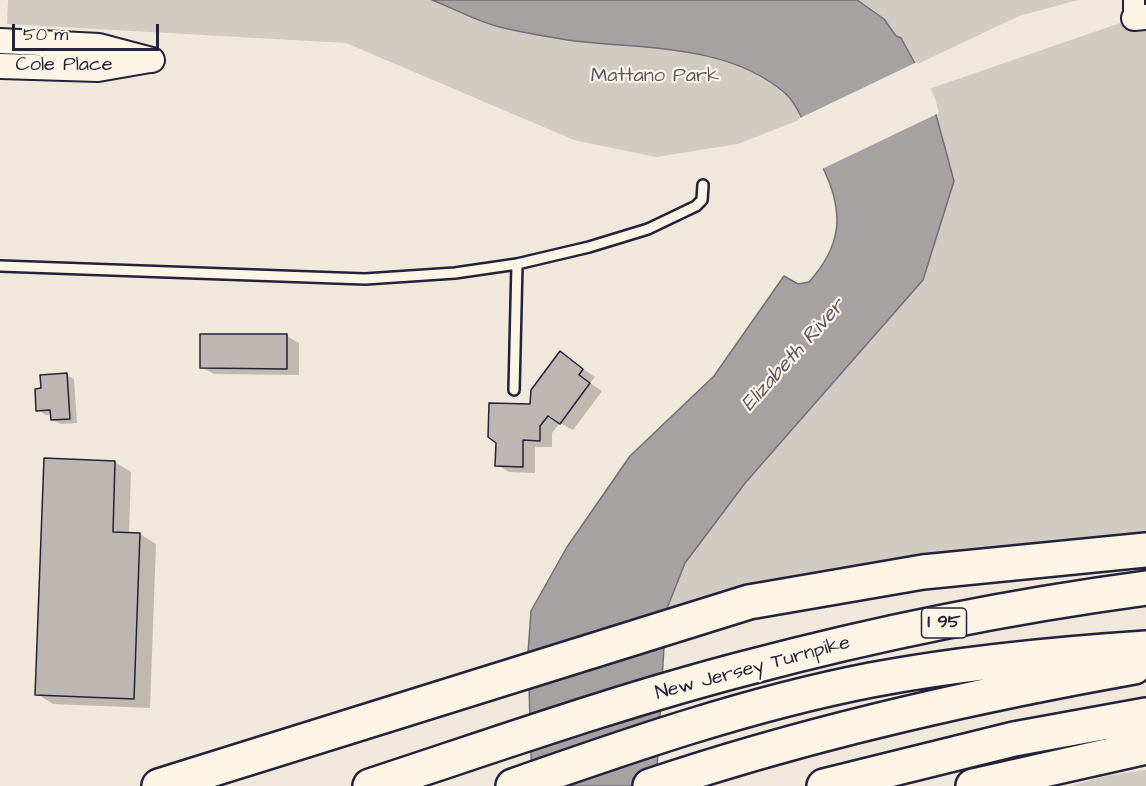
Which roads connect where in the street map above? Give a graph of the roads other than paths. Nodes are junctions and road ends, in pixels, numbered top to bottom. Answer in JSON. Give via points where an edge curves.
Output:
{"nodes":[{"id":1,"x":0,"y":41,"type":"edge"},
{"id":2,"x":0,"y":66,"type":"edge"},
{"id":3,"x":703,"y":185,"type":"dead end"},
{"id":4,"x":516,"y":264,"type":"junction"},
{"id":5,"x":0,"y":266,"type":"edge"},
{"id":6,"x":514,"y":390,"type":"dead end"},
{"id":7,"x":1146,"y":550,"type":"edge"},
{"id":8,"x":1146,"y":588,"type":"edge"},
{"id":9,"x":1146,"y":648,"type":"edge"},
{"id":10,"x":1146,"y":665,"type":"edge"},
{"id":11,"x":1146,"y":715,"type":"edge"},
{"id":12,"x":1146,"y":747,"type":"edge"},
{"id":13,"x":159,"y":786,"type":"edge"},
{"id":14,"x":370,"y":786,"type":"edge"},
{"id":15,"x":513,"y":786,"type":"edge"},
{"id":16,"x":650,"y":786,"type":"edge"},
{"id":17,"x":824,"y":786,"type":"edge"},
{"id":18,"x":973,"y":786,"type":"edge"}],
"edges":[{"from":1,"to":2,"type":"street","name":"Cole Place","via":[[99,46],[152,60],[98,69]]},
{"from":3,"to":4,"type":"lane","via":[[702,200],[675,219],[600,244]]},
{"from":4,"to":5,"type":"lane","via":[[365,279]]},
{"from":4,"to":6,"type":"lane"},
{"from":7,"to":13,"type":"highway","via":[[923,572],[749,602]]},
{"from":8,"to":14,"type":"highway","name":"New Jersey Turnpike","number":"I 95","via":[[892,633],[745,668]]},
{"from":9,"to":15,"type":"highway","via":[[1035,656],[894,677],[747,709]]},
{"from":10,"to":16,"type":"highway","via":[[1009,690],[878,721]]},
{"from":11,"to":17,"type":"highway","via":[[1014,739]]},
{"from":12,"to":18,"type":"highway"}]}
